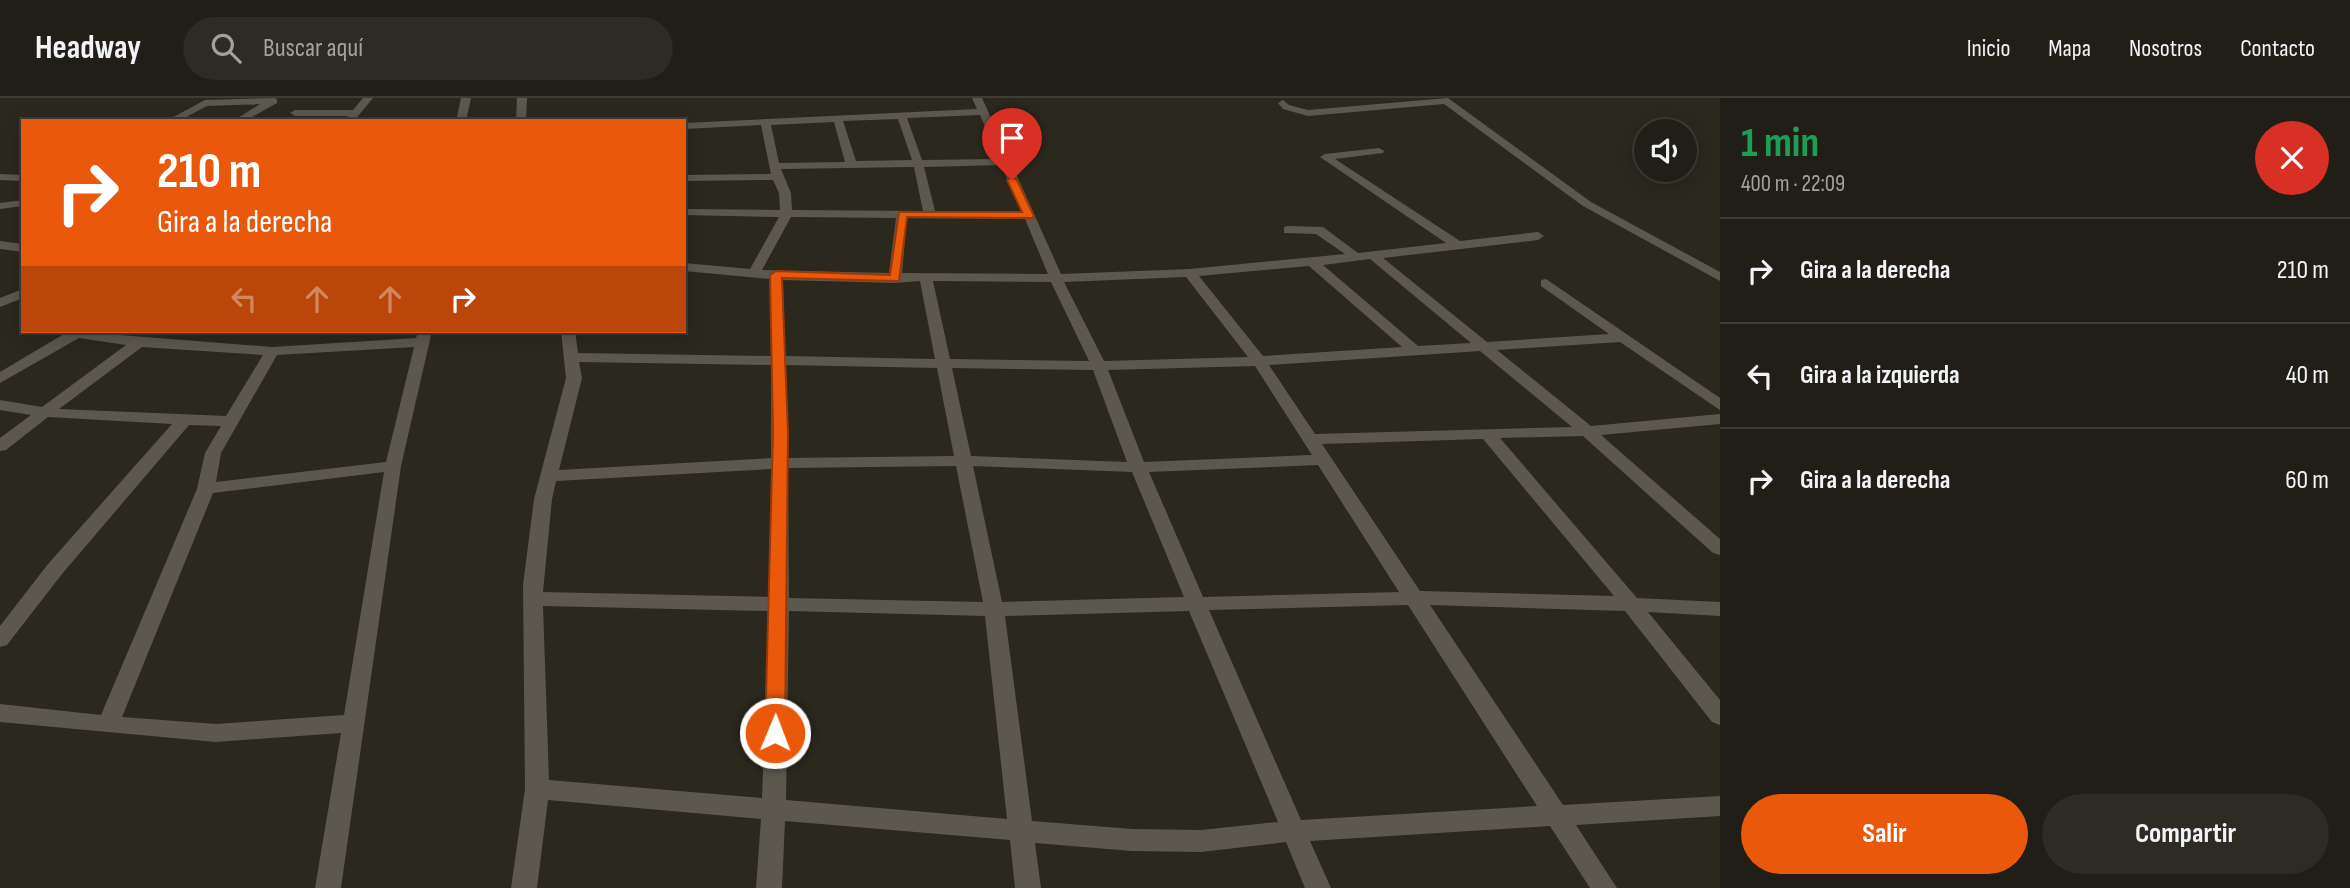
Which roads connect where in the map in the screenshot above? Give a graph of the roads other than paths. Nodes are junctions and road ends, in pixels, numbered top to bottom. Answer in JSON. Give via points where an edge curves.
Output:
{"nodes":[{"id":1,"x":368,"y":98,"type":"edge"},
{"id":2,"x":466,"y":98,"type":"edge"},
{"id":3,"x":522,"y":98,"type":"edge"},
{"id":4,"x":1396,"y":98,"type":"edge"},
{"id":5,"x":275,"y":99,"type":"edge"},
{"id":6,"x":1444,"y":100,"type":"edge"},
{"id":7,"x":1283,"y":103,"type":"dead end"},
{"id":8,"x":979,"y":105,"type":"edge"},
{"id":9,"x":1410,"y":105,"type":"junction"},
{"id":10,"x":295,"y":113,"type":"dead end"},
{"id":11,"x":901,"y":115,"type":"junction"},
{"id":12,"x":352,"y":117,"type":"edge"},
{"id":13,"x":837,"y":117,"type":"junction"},
{"id":14,"x":175,"y":119,"type":"edge"},
{"id":15,"x":240,"y":119,"type":"edge"},
{"id":16,"x":461,"y":119,"type":"edge"},
{"id":17,"x":520,"y":119,"type":"edge"},
{"id":18,"x":765,"y":121,"type":"junction"},
{"id":19,"x":686,"y":126,"type":"edge"},
{"id":20,"x":1379,"y":151,"type":"dead end"},
{"id":21,"x":1004,"y":162,"type":"junction"},
{"id":22,"x":918,"y":163,"type":"junction"},
{"id":23,"x":851,"y":164,"type":"junction"},
{"id":24,"x":776,"y":172,"type":"junction"},
{"id":25,"x":0,"y":177,"type":"edge"},
{"id":26,"x":21,"y":178,"type":"edge"},
{"id":27,"x":686,"y":178,"type":"edge"},
{"id":28,"x":686,"y":212,"type":"edge"},
{"id":29,"x":902,"y":214,"type":"junction"},
{"id":30,"x":786,"y":215,"type":"junction"},
{"id":31,"x":930,"y":215,"type":"junction"},
{"id":32,"x":1028,"y":216,"type":"junction"},
{"id":33,"x":1288,"y":230,"type":"dead end"},
{"id":34,"x":1538,"y":236,"type":"dead end"},
{"id":35,"x":1456,"y":244,"type":"junction"},
{"id":36,"x":0,"y":245,"type":"edge"},
{"id":37,"x":21,"y":248,"type":"edge"},
{"id":38,"x":1363,"y":256,"type":"junction"},
{"id":39,"x":1312,"y":262,"type":"junction"},
{"id":40,"x":686,"y":267,"type":"edge"},
{"id":41,"x":754,"y":272,"type":"junction"},
{"id":42,"x":1190,"y":273,"type":"junction"},
{"id":43,"x":776,"y":275,"type":"junction"},
{"id":44,"x":1720,"y":277,"type":"edge"},
{"id":45,"x":1056,"y":278,"type":"junction"},
{"id":46,"x":895,"y":279,"type":"junction"},
{"id":47,"x":926,"y":279,"type":"junction"},
{"id":48,"x":1546,"y":283,"type":"dead end"},
{"id":49,"x":21,"y":294,"type":"edge"},
{"id":50,"x":0,"y":303,"type":"edge"},
{"id":51,"x":76,"y":333,"type":"edge"},
{"id":52,"x":84,"y":333,"type":"edge"},
{"id":53,"x":568,"y":333,"type":"edge"},
{"id":54,"x":424,"y":336,"type":"edge"},
{"id":55,"x":1625,"y":337,"type":"junction"},
{"id":56,"x":139,"y":342,"type":"junction"},
{"id":57,"x":1483,"y":347,"type":"junction"},
{"id":58,"x":272,"y":351,"type":"junction"},
{"id":59,"x":1415,"y":351,"type":"junction"},
{"id":60,"x":573,"y":357,"type":"junction"},
{"id":61,"x":778,"y":359,"type":"junction"},
{"id":62,"x":1259,"y":360,"type":"junction"},
{"id":63,"x":943,"y":363,"type":"junction"},
{"id":64,"x":1099,"y":366,"type":"junction"},
{"id":65,"x":0,"y":378,"type":"edge"},
{"id":66,"x":0,"y":405,"type":"edge"},
{"id":67,"x":1720,"y":405,"type":"edge"},
{"id":68,"x":40,"y":413,"type":"junction"},
{"id":69,"x":185,"y":419,"type":"junction"},
{"id":70,"x":1720,"y":419,"type":"edge"},
{"id":71,"x":229,"y":421,"type":"junction"},
{"id":72,"x":1587,"y":431,"type":"junction"},
{"id":73,"x":1488,"y":433,"type":"junction"},
{"id":74,"x":1310,"y":439,"type":"junction"},
{"id":75,"x":0,"y":446,"type":"edge"},
{"id":76,"x":1322,"y":460,"type":"junction"},
{"id":77,"x":962,"y":461,"type":"junction"},
{"id":78,"x":780,"y":463,"type":"junction"},
{"id":79,"x":393,"y":466,"type":"junction"},
{"id":80,"x":1138,"y":467,"type":"junction"},
{"id":81,"x":548,"y":476,"type":"junction"},
{"id":82,"x":206,"y":489,"type":"junction"},
{"id":83,"x":1720,"y":549,"type":"edge"},
{"id":84,"x":1413,"y":598,"type":"junction"},
{"id":85,"x":533,"y":599,"type":"junction"},
{"id":86,"x":1196,"y":603,"type":"junction"},
{"id":87,"x":1631,"y":604,"type":"junction"},
{"id":88,"x":777,"y":605,"type":"junction"},
{"id":89,"x":993,"y":609,"type":"junction"},
{"id":90,"x":1720,"y":609,"type":"edge"},
{"id":91,"x":0,"y":639,"type":"edge"},
{"id":92,"x":0,"y":713,"type":"edge"},
{"id":93,"x":1720,"y":716,"type":"edge"},
{"id":94,"x":354,"y":723,"type":"junction"},
{"id":95,"x":108,"y":725,"type":"junction"},
{"id":96,"x":537,"y":789,"type":"junction"},
{"id":97,"x":1720,"y":806,"type":"edge"},
{"id":98,"x":774,"y":810,"type":"junction"},
{"id":99,"x":1556,"y":816,"type":"junction"},
{"id":100,"x":1023,"y":831,"type":"junction"},
{"id":101,"x":1293,"y":831,"type":"junction"},
{"id":102,"x":328,"y":888,"type":"edge"},
{"id":103,"x":524,"y":888,"type":"edge"},
{"id":104,"x":769,"y":888,"type":"edge"},
{"id":105,"x":1028,"y":888,"type":"edge"},
{"id":106,"x":1318,"y":888,"type":"edge"},
{"id":107,"x":1604,"y":888,"type":"edge"}],
"edges":[{"from":1,"to":12,"type":"street"},
{"from":2,"to":16,"type":"street"},
{"from":3,"to":17,"type":"street"},
{"from":4,"to":9,"type":"street"},
{"from":5,"to":14,"type":"street","via":[[205,103]]},
{"from":5,"to":15,"type":"street"},
{"from":6,"to":9,"type":"street"},
{"from":6,"to":44,"type":"street","via":[[1587,204]]},
{"from":7,"to":9,"type":"street","via":[[1308,113]]},
{"from":8,"to":11,"type":"street"},
{"from":8,"to":21,"type":"street"},
{"from":10,"to":12,"type":"street"},
{"from":11,"to":13,"type":"street"},
{"from":11,"to":22,"type":"street"},
{"from":13,"to":18,"type":"street"},
{"from":13,"to":23,"type":"street"},
{"from":18,"to":19,"type":"street"},
{"from":18,"to":24,"type":"street"},
{"from":20,"to":35,"type":"street","via":[[1325,157]]},
{"from":21,"to":22,"type":"street"},
{"from":21,"to":32,"type":"street"},
{"from":22,"to":23,"type":"street"},
{"from":22,"to":31,"type":"street"},
{"from":23,"to":24,"type":"street"},
{"from":24,"to":27,"type":"street"},
{"from":24,"to":30,"type":"street","via":[[785,193]]},
{"from":25,"to":26,"type":"street"},
{"from":28,"to":30,"type":"street"},
{"from":29,"to":30,"type":"street"},
{"from":29,"to":31,"type":"street"},
{"from":29,"to":46,"type":"street"},
{"from":30,"to":41,"type":"street"},
{"from":31,"to":32,"type":"street"},
{"from":32,"to":45,"type":"street"},
{"from":33,"to":38,"type":"street","via":[[1319,230]]},
{"from":34,"to":35,"type":"street"},
{"from":35,"to":38,"type":"street"},
{"from":36,"to":37,"type":"street"},
{"from":38,"to":39,"type":"street"},
{"from":38,"to":57,"type":"street"},
{"from":39,"to":42,"type":"street"},
{"from":39,"to":59,"type":"street"},
{"from":40,"to":41,"type":"street"},
{"from":41,"to":43,"type":"street"},
{"from":42,"to":45,"type":"street"},
{"from":42,"to":62,"type":"street"},
{"from":43,"to":46,"type":"street"},
{"from":43,"to":61,"type":"street"},
{"from":45,"to":47,"type":"street"},
{"from":45,"to":64,"type":"street"},
{"from":46,"to":47,"type":"street"},
{"from":47,"to":63,"type":"street"},
{"from":48,"to":55,"type":"street"},
{"from":49,"to":50,"type":"street"},
{"from":51,"to":65,"type":"street"},
{"from":52,"to":56,"type":"street"},
{"from":53,"to":60,"type":"street"},
{"from":54,"to":58,"type":"street"},
{"from":54,"to":79,"type":"street"},
{"from":55,"to":57,"type":"street"},
{"from":55,"to":67,"type":"street"},
{"from":56,"to":58,"type":"street"},
{"from":56,"to":68,"type":"street"},
{"from":57,"to":59,"type":"street"},
{"from":57,"to":72,"type":"street"},
{"from":58,"to":71,"type":"street"},
{"from":59,"to":62,"type":"street"},
{"from":60,"to":61,"type":"street"},
{"from":60,"to":81,"type":"street","via":[[573,378]]},
{"from":61,"to":63,"type":"street"},
{"from":61,"to":78,"type":"street"},
{"from":62,"to":64,"type":"street"},
{"from":62,"to":74,"type":"street"},
{"from":63,"to":64,"type":"street"},
{"from":63,"to":77,"type":"street"},
{"from":64,"to":80,"type":"street"},
{"from":66,"to":68,"type":"street"},
{"from":68,"to":69,"type":"street","via":[[118,420]]},
{"from":68,"to":75,"type":"street"},
{"from":69,"to":71,"type":"street"},
{"from":69,"to":91,"type":"street"},
{"from":70,"to":72,"type":"street"},
{"from":71,"to":82,"type":"street","via":[[213,453]]},
{"from":72,"to":73,"type":"street"},
{"from":72,"to":83,"type":"street"},
{"from":73,"to":74,"type":"street"},
{"from":73,"to":87,"type":"street"},
{"from":74,"to":76,"type":"street"},
{"from":76,"to":80,"type":"street"},
{"from":76,"to":84,"type":"street"},
{"from":77,"to":78,"type":"street"},
{"from":77,"to":80,"type":"street"},
{"from":77,"to":89,"type":"street"},
{"from":78,"to":81,"type":"street"},
{"from":78,"to":88,"type":"street"},
{"from":79,"to":82,"type":"street"},
{"from":79,"to":94,"type":"street"},
{"from":80,"to":86,"type":"street"},
{"from":81,"to":85,"type":"street"},
{"from":82,"to":95,"type":"street"},
{"from":84,"to":86,"type":"street"},
{"from":84,"to":87,"type":"street"},
{"from":84,"to":99,"type":"street"},
{"from":85,"to":88,"type":"street"},
{"from":85,"to":96,"type":"street"},
{"from":86,"to":89,"type":"street"},
{"from":86,"to":101,"type":"street"},
{"from":87,"to":90,"type":"street"},
{"from":87,"to":93,"type":"street"},
{"from":88,"to":89,"type":"street"},
{"from":88,"to":98,"type":"street"},
{"from":89,"to":100,"type":"street"},
{"from":92,"to":95,"type":"street"},
{"from":94,"to":95,"type":"street","via":[[216,733]]},
{"from":94,"to":102,"type":"street"},
{"from":96,"to":98,"type":"street"},
{"from":96,"to":103,"type":"street"},
{"from":97,"to":99,"type":"street"},
{"from":98,"to":100,"type":"street"},
{"from":98,"to":104,"type":"street"},
{"from":99,"to":101,"type":"street"},
{"from":99,"to":107,"type":"street"},
{"from":100,"to":101,"type":"street","via":[[1201,841]]},
{"from":100,"to":105,"type":"street"},
{"from":101,"to":106,"type":"street"}]}
